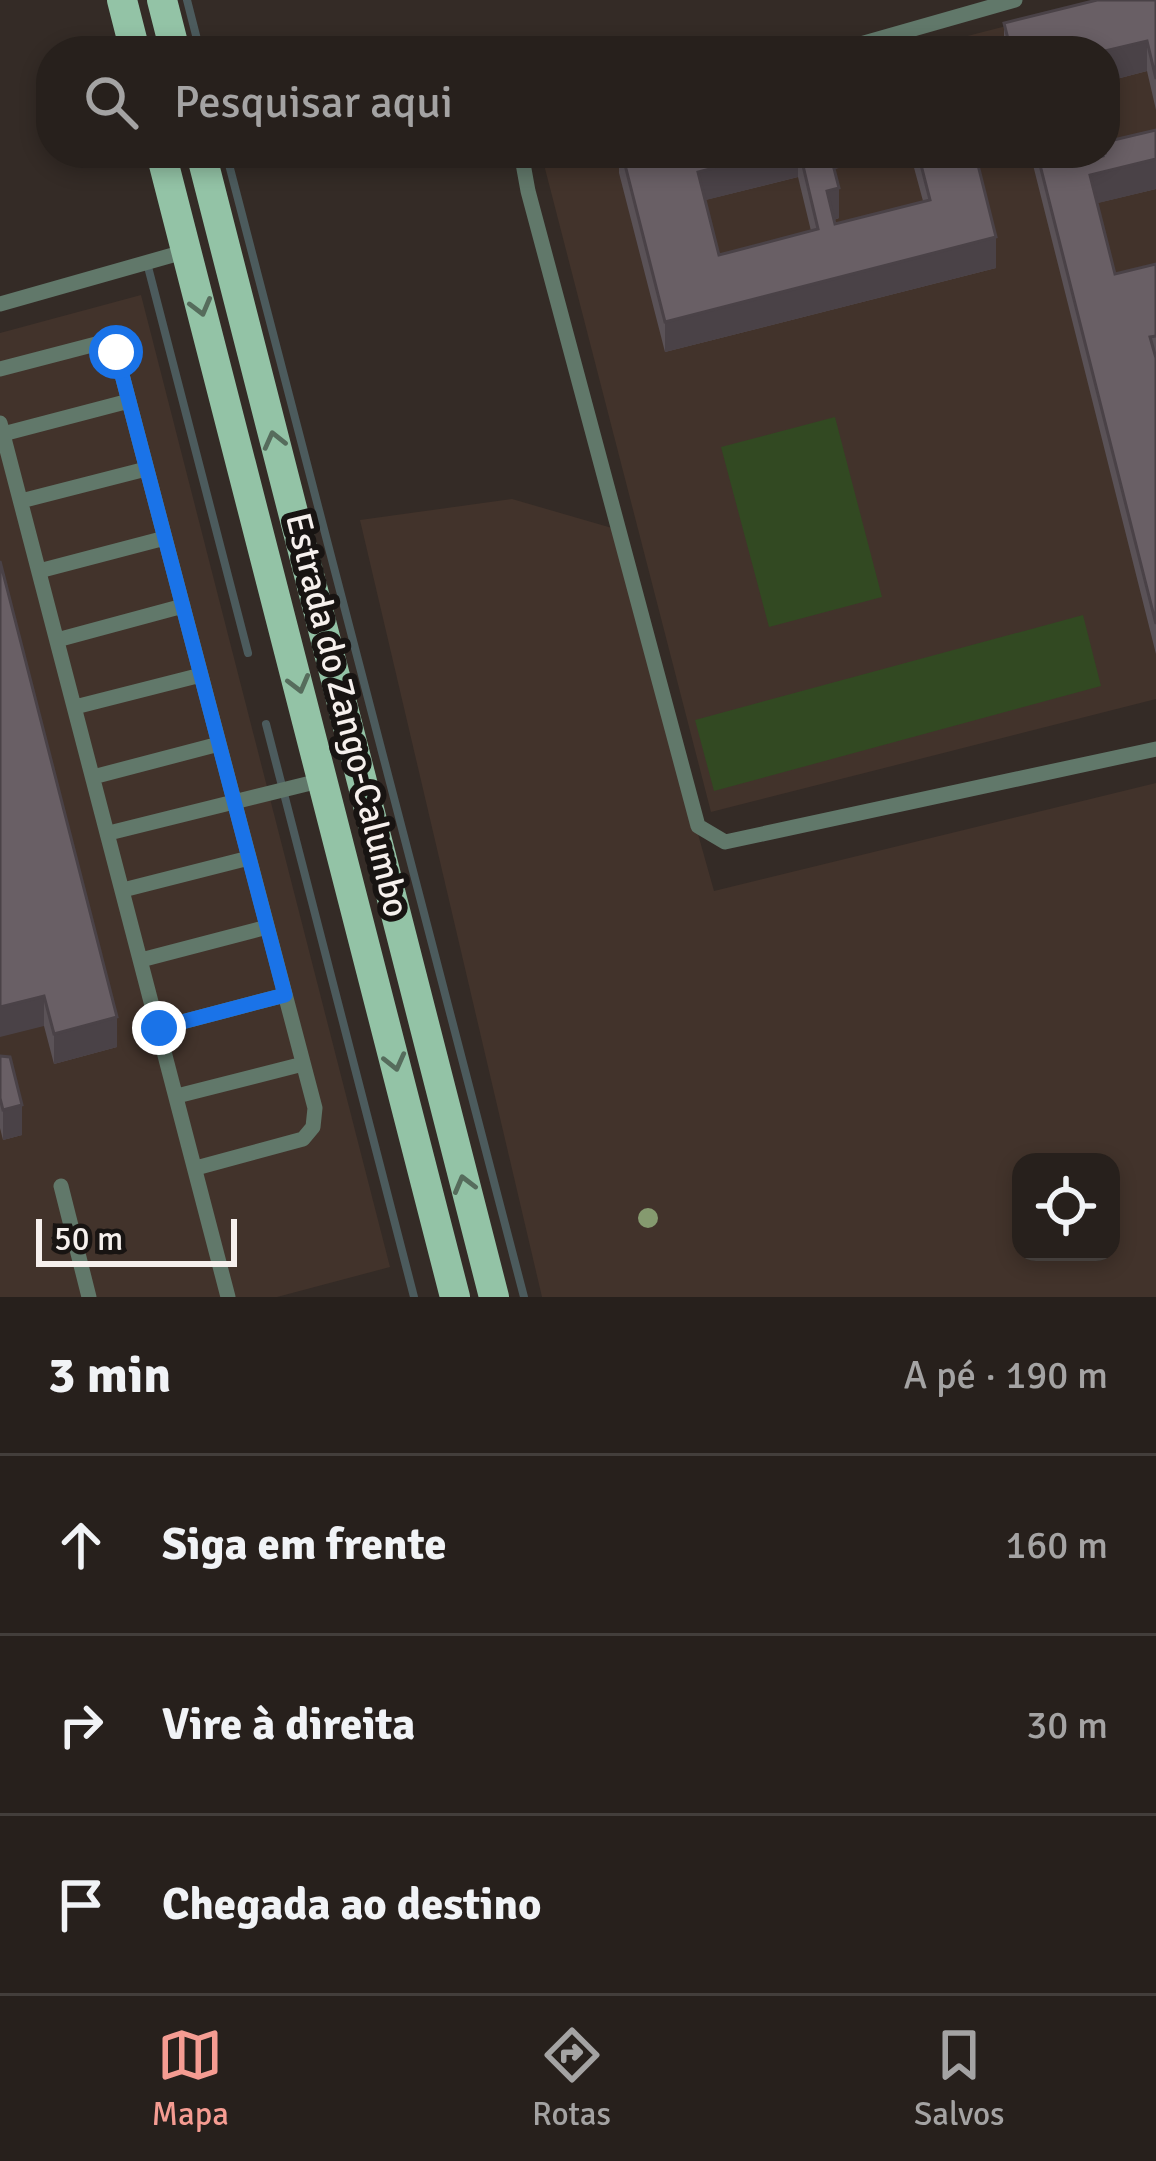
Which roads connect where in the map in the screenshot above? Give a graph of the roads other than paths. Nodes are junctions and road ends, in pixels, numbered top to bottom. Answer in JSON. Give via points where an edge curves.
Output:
{"nodes":[{"id":1,"x":122,"y":0,"type":"edge"},
{"id":2,"x":162,"y":0,"type":"edge"},
{"id":3,"x":1015,"y":0,"type":"edge"},
{"id":4,"x":131,"y":36,"type":"edge"},
{"id":5,"x":171,"y":36,"type":"edge"},
{"id":6,"x":889,"y":36,"type":"edge"},
{"id":7,"x":165,"y":168,"type":"edge"},
{"id":8,"x":204,"y":168,"type":"edge"},
{"id":9,"x":524,"y":168,"type":"edge"},
{"id":10,"x":187,"y":251,"type":"junction"},
{"id":11,"x":0,"y":304,"type":"edge"},
{"id":12,"x":0,"y":369,"type":"edge"},
{"id":13,"x":129,"y":401,"type":"junction"},
{"id":14,"x":2,"y":429,"type":"edge"},
{"id":15,"x":146,"y":469,"type":"junction"},
{"id":16,"x":21,"y":501,"type":"junction"},
{"id":17,"x":165,"y":538,"type":"junction"},
{"id":18,"x":39,"y":571,"type":"junction"},
{"id":19,"x":183,"y":606,"type":"junction"},
{"id":20,"x":57,"y":640,"type":"junction"},
{"id":21,"x":201,"y":675,"type":"junction"},
{"id":22,"x":75,"y":707,"type":"junction"},
{"id":23,"x":219,"y":744,"type":"junction"},
{"id":24,"x":1156,"y":748,"type":"edge"},
{"id":25,"x":93,"y":776,"type":"junction"},
{"id":26,"x":309,"y":783,"type":"junction"},
{"id":27,"x":235,"y":801,"type":"junction"},
{"id":28,"x":109,"y":833,"type":"junction"},
{"id":29,"x":249,"y":858,"type":"junction"},
{"id":30,"x":123,"y":890,"type":"junction"},
{"id":31,"x":267,"y":927,"type":"junction"},
{"id":32,"x":141,"y":960,"type":"junction"},
{"id":33,"x":285,"y":995,"type":"junction"},
{"id":34,"x":159,"y":1028,"type":"junction"},
{"id":35,"x":303,"y":1064,"type":"junction"},
{"id":36,"x":177,"y":1096,"type":"junction"},
{"id":37,"x":196,"y":1168,"type":"junction"},
{"id":38,"x":61,"y":1186,"type":"dead end"},
{"id":39,"x":89,"y":1297,"type":"edge"},
{"id":40,"x":228,"y":1297,"type":"edge"},
{"id":41,"x":455,"y":1297,"type":"edge"},
{"id":42,"x":494,"y":1297,"type":"edge"}],
"edges":[{"from":1,"to":4,"type":"main road"},
{"from":2,"to":5,"type":"main road"},
{"from":3,"to":6,"type":"lane"},
{"from":7,"to":10,"type":"main road","name":"Estrada do Zango-Calumbo"},
{"from":42,"to":8,"type":"main road","one_way":true},
{"from":9,"to":24,"type":"lane","via":[[698,826],[725,842]]},
{"from":10,"to":11,"type":"lane"},
{"from":10,"to":26,"type":"main road","name":"Estrada do Zango-Calumbo","one_way":true},
{"from":12,"to":13,"type":"lane","via":[[96,344],[116,352]]},
{"from":13,"to":14,"type":"lane"},
{"from":13,"to":15,"type":"lane"},
{"from":14,"to":16,"type":"lane"},
{"from":15,"to":16,"type":"lane"},
{"from":15,"to":17,"type":"lane"},
{"from":16,"to":18,"type":"lane"},
{"from":17,"to":18,"type":"lane"},
{"from":17,"to":19,"type":"lane"},
{"from":18,"to":20,"type":"lane"},
{"from":19,"to":20,"type":"lane"},
{"from":19,"to":21,"type":"lane"},
{"from":20,"to":22,"type":"lane"},
{"from":21,"to":22,"type":"lane"},
{"from":21,"to":23,"type":"lane"},
{"from":22,"to":25,"type":"lane"},
{"from":23,"to":25,"type":"lane"},
{"from":23,"to":27,"type":"lane"},
{"from":25,"to":28,"type":"lane"},
{"from":26,"to":27,"type":"lane"},
{"from":26,"to":41,"type":"main road","name":"Estrada do Zango-Calumbo","one_way":true},
{"from":27,"to":28,"type":"lane"},
{"from":27,"to":29,"type":"lane"},
{"from":28,"to":30,"type":"lane"},
{"from":29,"to":30,"type":"lane"},
{"from":29,"to":31,"type":"lane"},
{"from":30,"to":32,"type":"lane"},
{"from":31,"to":32,"type":"lane"},
{"from":31,"to":33,"type":"lane"},
{"from":32,"to":34,"type":"lane"},
{"from":33,"to":34,"type":"lane"},
{"from":33,"to":35,"type":"lane"},
{"from":34,"to":36,"type":"lane"},
{"from":35,"to":36,"type":"lane"},
{"from":35,"to":37,"type":"lane","via":[[315,1108],[303,1139]]},
{"from":36,"to":37,"type":"lane"},
{"from":37,"to":40,"type":"lane"},
{"from":38,"to":39,"type":"lane"}]}
